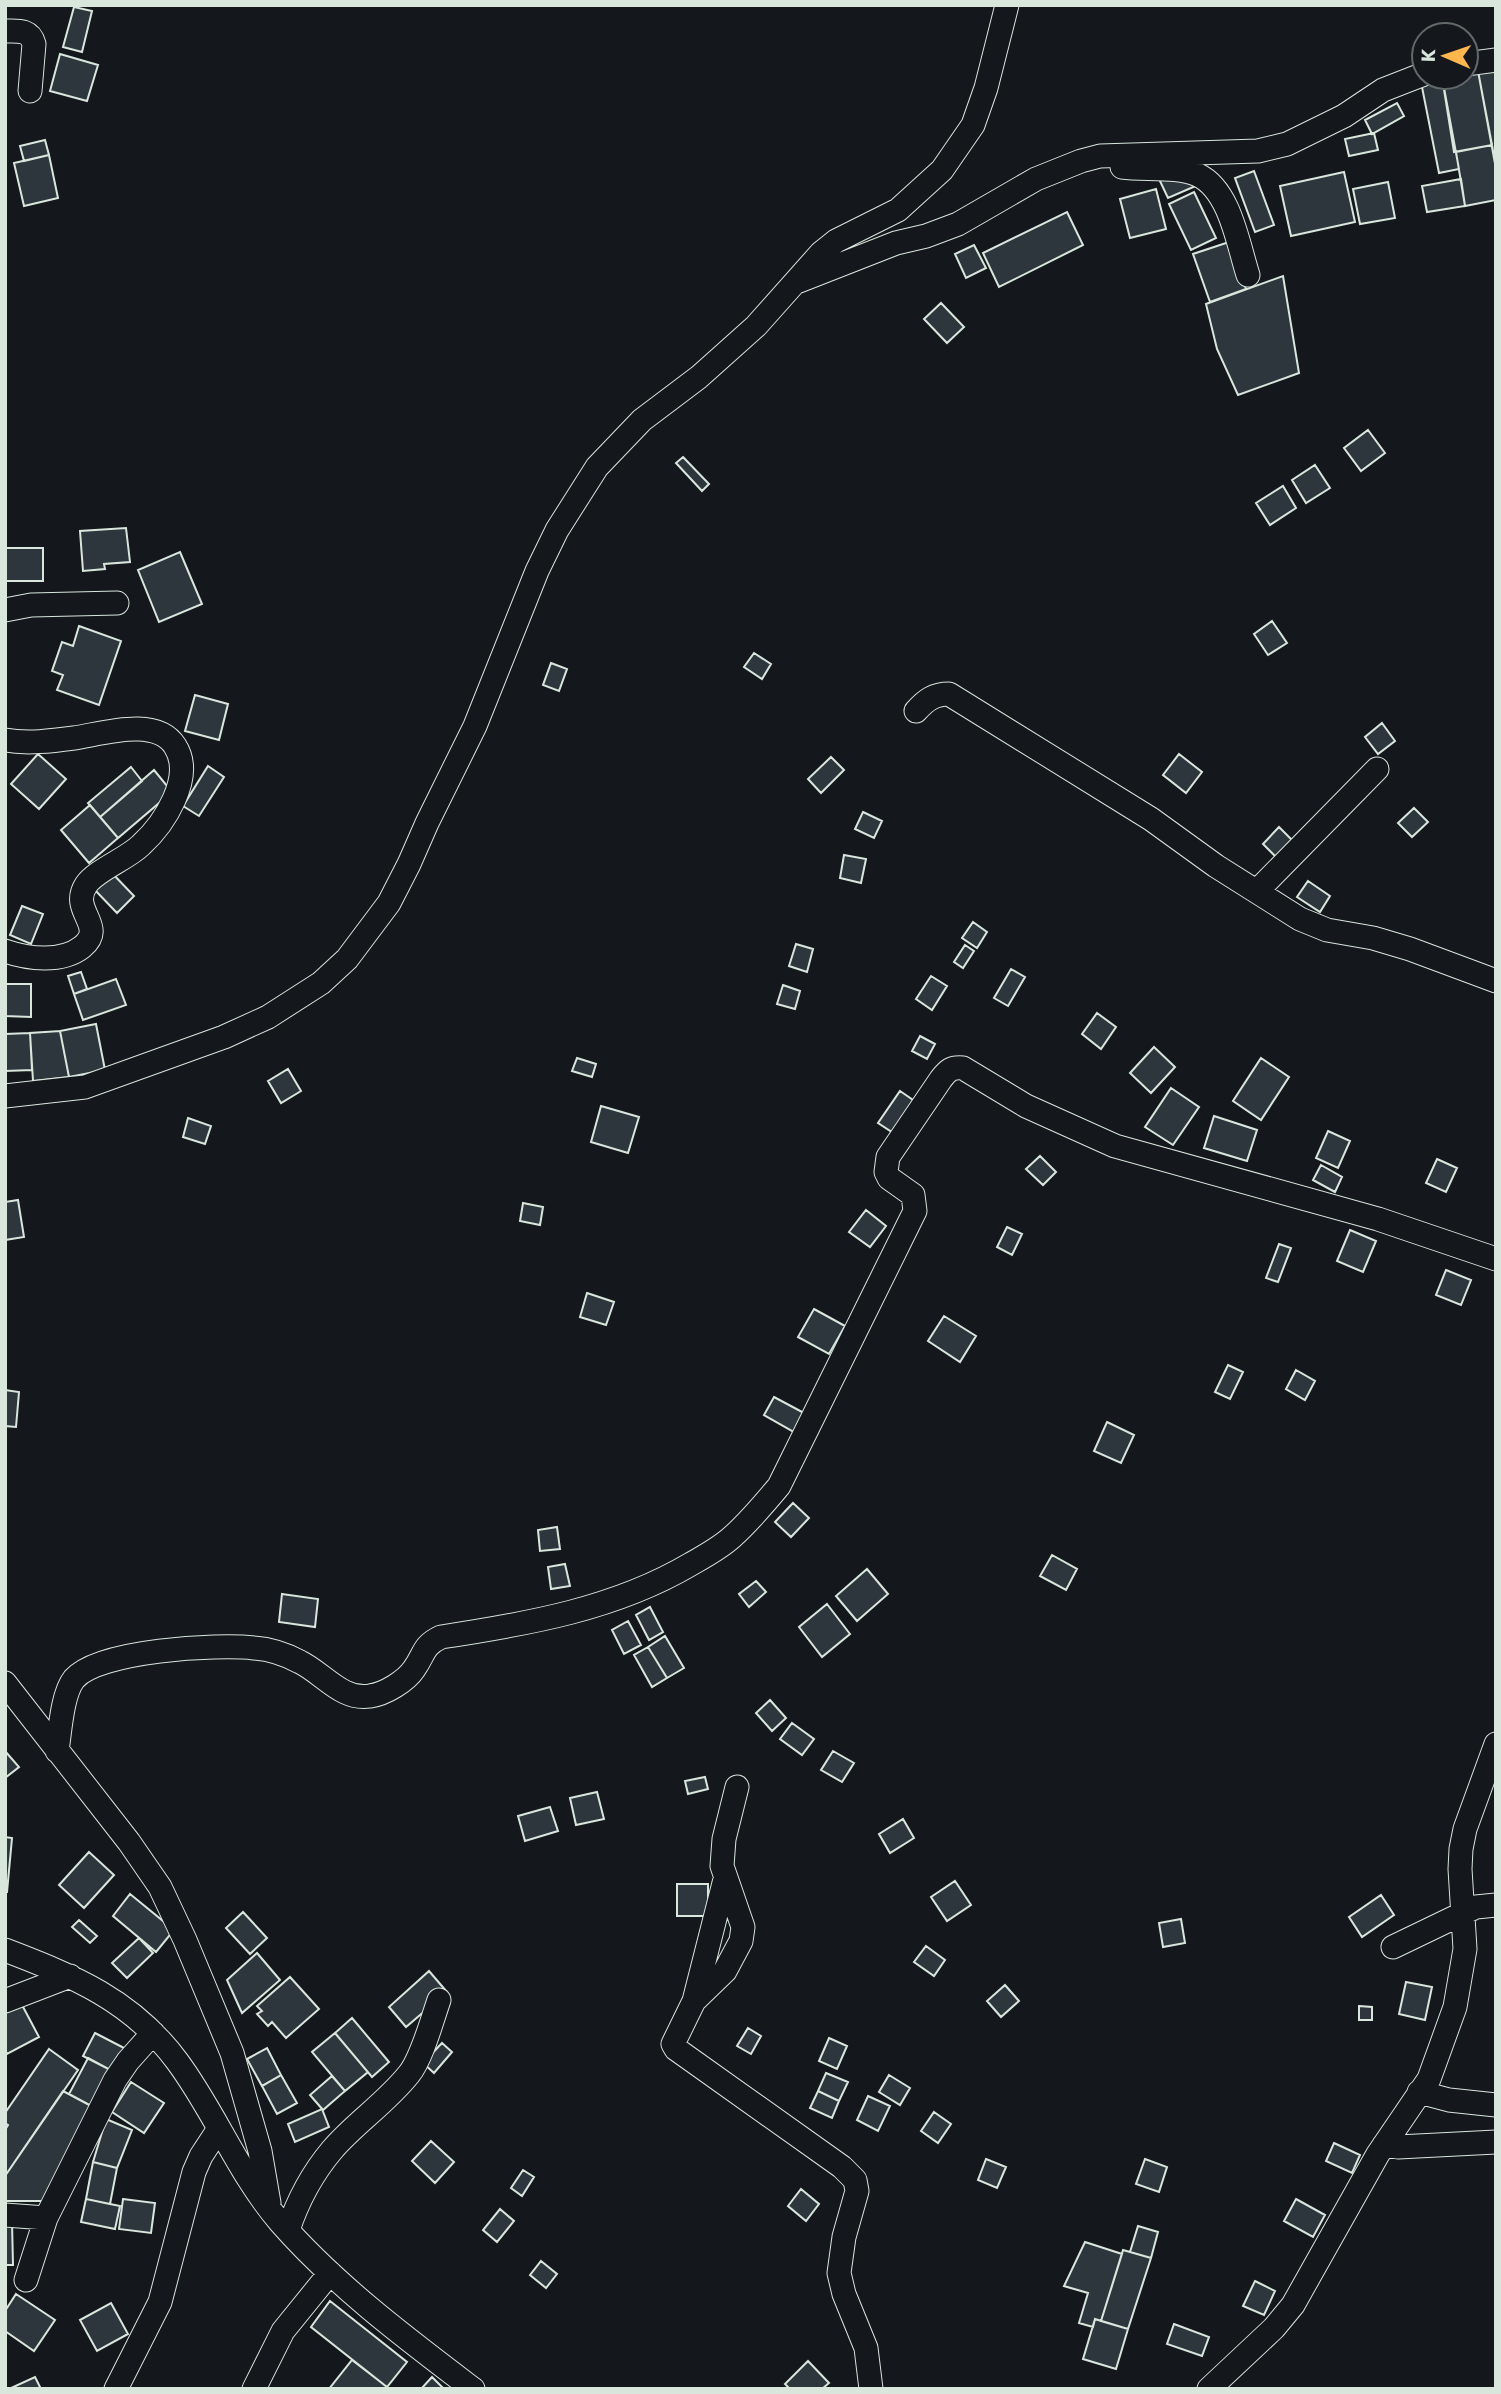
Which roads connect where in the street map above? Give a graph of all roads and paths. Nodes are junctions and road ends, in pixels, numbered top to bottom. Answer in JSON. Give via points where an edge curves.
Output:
{"nodes":[{"id":1,"x":1007,"y":5,"type":"edge"},
{"id":2,"x":5,"y":31,"type":"edge"},
{"id":3,"x":1410,"y":79,"type":"edge"},
{"id":4,"x":30,"y":91,"type":"dead end"},
{"id":5,"x":1100,"y":156,"type":"junction"},
{"id":6,"x":1248,"y":275,"type":"dead end"},
{"id":7,"x":796,"y":282,"type":"junction"},
{"id":8,"x":117,"y":603,"type":"dead end"},
{"id":9,"x":5,"y":610,"type":"edge"},
{"id":10,"x":916,"y":711,"type":"dead end"},
{"id":11,"x":5,"y":740,"type":"edge"},
{"id":12,"x":1377,"y":769,"type":"dead end"},
{"id":13,"x":1258,"y":890,"type":"junction"},
{"id":14,"x":5,"y":951,"type":"edge"},
{"id":15,"x":1496,"y":981,"type":"edge"},
{"id":16,"x":5,"y":1096,"type":"edge"},
{"id":17,"x":1496,"y":1259,"type":"edge"},
{"id":18,"x":5,"y":1683,"type":"edge"},
{"id":19,"x":1496,"y":1744,"type":"edge"},
{"id":20,"x":57,"y":1751,"type":"junction"},
{"id":21,"x":737,"y":1787,"type":"dead end"},
{"id":22,"x":1496,"y":1905,"type":"edge"},
{"id":23,"x":1463,"y":1913,"type":"junction"},
{"id":24,"x":1393,"y":1947,"type":"dead end"},
{"id":25,"x":5,"y":1950,"type":"edge"},
{"id":26,"x":70,"y":1976,"type":"junction"},
{"id":27,"x":439,"y":2000,"type":"dead end"},
{"id":28,"x":5,"y":2001,"type":"edge"},
{"id":29,"x":153,"y":2033,"type":"junction"},
{"id":30,"x":1419,"y":2092,"type":"junction"},
{"id":31,"x":1496,"y":2105,"type":"edge"},
{"id":32,"x":218,"y":2130,"type":"junction"},
{"id":33,"x":1496,"y":2143,"type":"edge"},
{"id":34,"x":1384,"y":2145,"type":"junction"},
{"id":35,"x":270,"y":2208,"type":"junction"},
{"id":36,"x":5,"y":2216,"type":"edge"},
{"id":37,"x":46,"y":2218,"type":"junction"},
{"id":38,"x":288,"y":2230,"type":"junction"},
{"id":39,"x":330,"y":2273,"type":"junction"},
{"id":40,"x":26,"y":2280,"type":"dead end"},
{"id":41,"x":116,"y":2389,"type":"edge"},
{"id":42,"x":254,"y":2389,"type":"edge"},
{"id":43,"x":473,"y":2389,"type":"edge"},
{"id":44,"x":871,"y":2389,"type":"edge"},
{"id":45,"x":1209,"y":2389,"type":"edge"}],
"edges":[{"from":1,"to":7,"type":"street","via":[[973,125],[942,170],[898,209],[836,241]]},
{"from":2,"to":4,"type":"street","via":[[32,36]]},
{"from":3,"to":5,"type":"street","via":[[1287,144],[1258,151]]},
{"from":5,"to":6,"type":"street","via":[[1122,167],[1180,171],[1206,181],[1225,204]]},
{"from":5,"to":7,"type":"street","via":[[1036,178],[958,224]]},
{"from":7,"to":16,"type":"street","via":[[719,360],[617,444],[576,498],[537,571],[475,726],[390,903],[347,959],[321,983],[268,1017],[224,1037],[85,1087]]},
{"from":8,"to":9,"type":"street"},
{"from":10,"to":13,"type":"street","via":[[939,694],[958,698]]},
{"from":11,"to":14,"type":"street","via":[[18,743],[147,730],[174,744],[180,779],[172,804],[155,831],[141,846],[88,881],[81,893],[80,903],[92,926],[84,945],[73,953],[51,957]]},
{"from":12,"to":13,"type":"street"},
{"from":13,"to":15,"type":"street","via":[[1317,927],[1410,949]]},
{"from":17,"to":20,"type":"street","via":[[1378,1219],[1115,1146],[954,1067],[940,1079],[888,1157],[886,1172],[913,1195],[915,1211],[779,1486],[730,1539],[674,1574],[598,1605],[441,1637],[422,1651],[411,1673],[372,1696],[343,1692],[302,1662],[258,1648],[211,1646],[100,1663],[71,1684]]},
{"from":18,"to":20,"type":"street"},
{"from":19,"to":23,"type":"street","via":[[1461,1849]]},
{"from":20,"to":35,"type":"street","via":[[160,1887],[185,1940],[232,2053],[260,2151]]},
{"from":21,"to":44,"type":"street","via":[[723,1851],[726,1879],[694,2001],[673,2044],[855,2180],[856,2199],[839,2273],[866,2348]]},
{"from":22,"to":23,"type":"street"},
{"from":23,"to":24,"type":"street"},
{"from":23,"to":30,"type":"street","via":[[1465,1949],[1455,2007],[1429,2079]]},
{"from":25,"to":26,"type":"street"},
{"from":26,"to":28,"type":"street"},
{"from":26,"to":29,"type":"street","via":[[116,2001]]},
{"from":27,"to":38,"type":"street","via":[[411,2072],[317,2169],[300,2196]]},
{"from":29,"to":32,"type":"street","via":[[178,2062]]},
{"from":29,"to":37,"type":"street","via":[[115,2080]]},
{"from":30,"to":31,"type":"street"},
{"from":30,"to":34,"type":"street"},
{"from":32,"to":35,"type":"street"},
{"from":32,"to":41,"type":"street","via":[[194,2172],[160,2302]]},
{"from":33,"to":34,"type":"street"},
{"from":34,"to":45,"type":"street","via":[[1293,2305]]},
{"from":35,"to":38,"type":"street"},
{"from":36,"to":37,"type":"street"},
{"from":37,"to":40,"type":"street"},
{"from":38,"to":39,"type":"street"},
{"from":39,"to":42,"type":"street","via":[[283,2331]]},
{"from":39,"to":43,"type":"street"}]}
